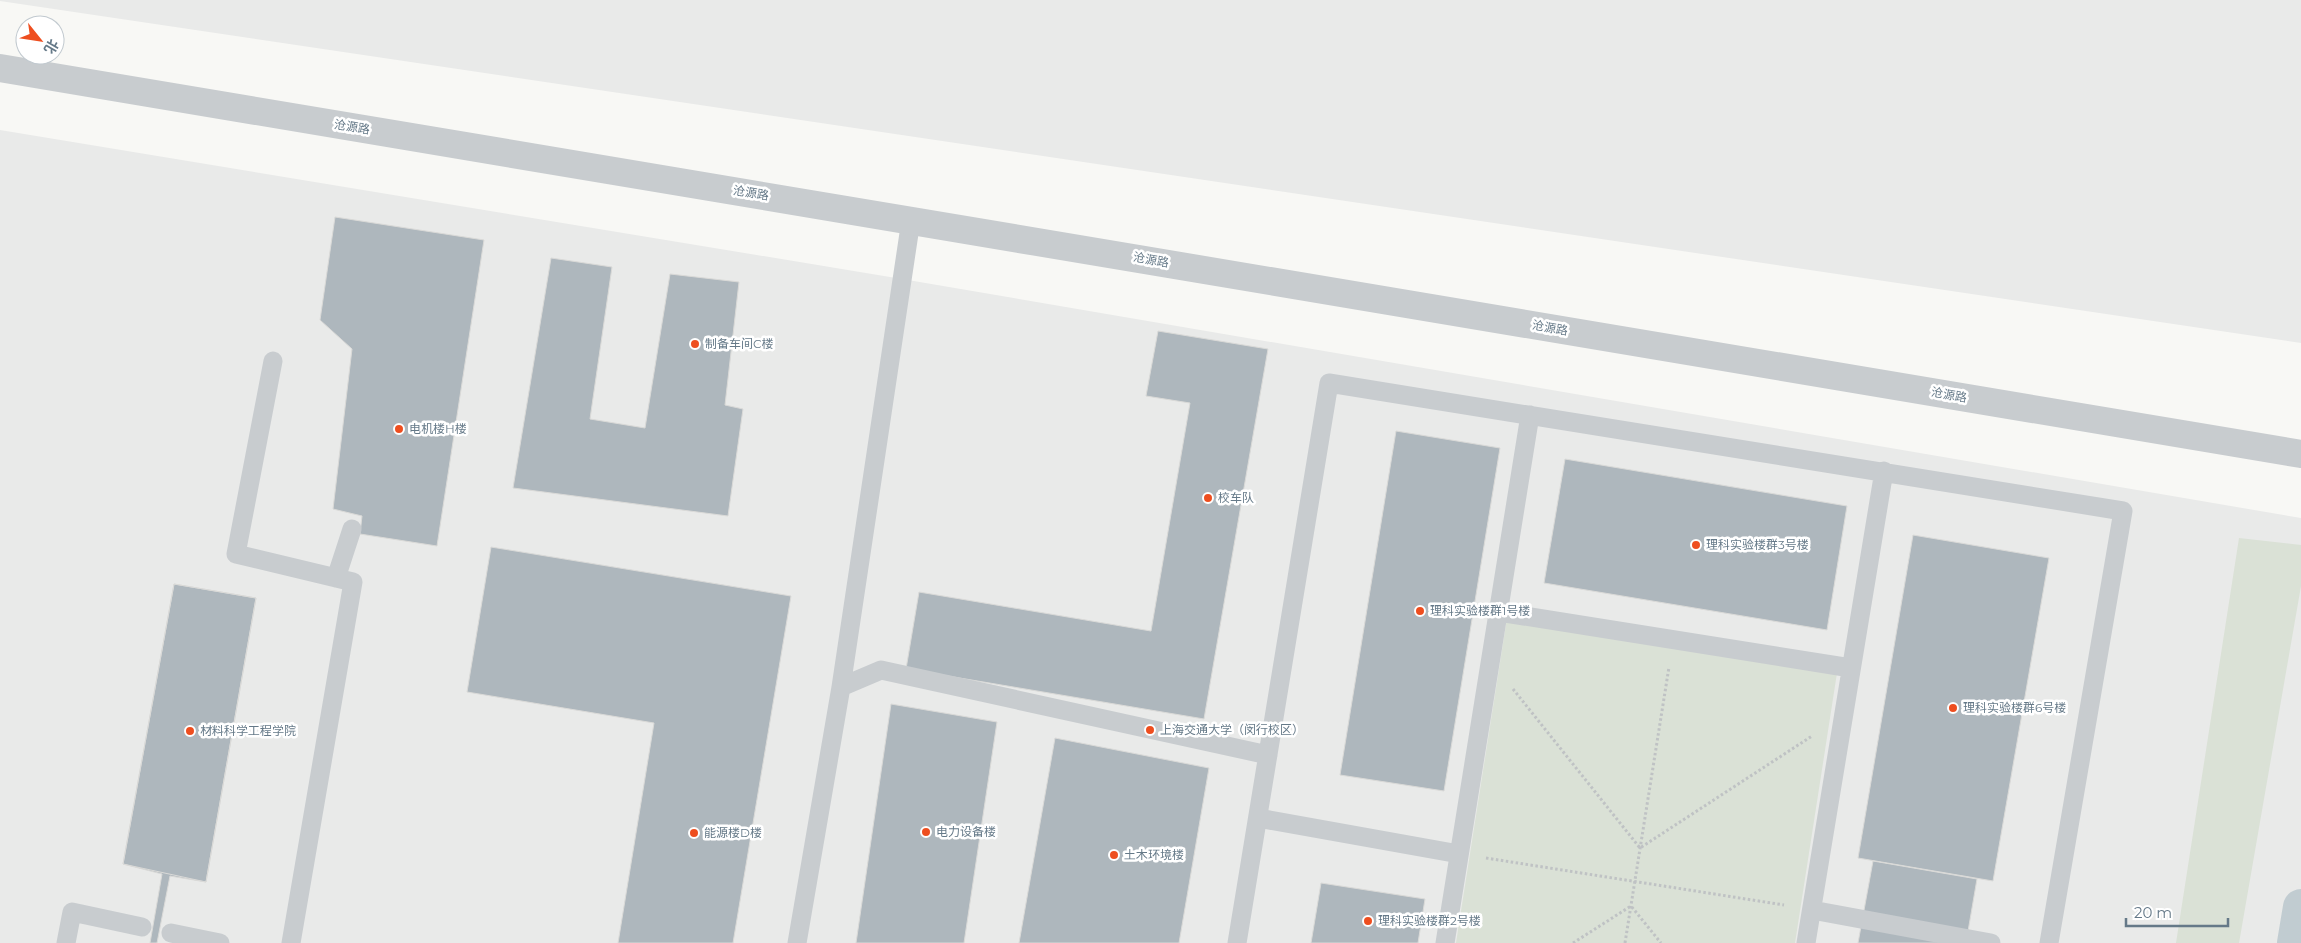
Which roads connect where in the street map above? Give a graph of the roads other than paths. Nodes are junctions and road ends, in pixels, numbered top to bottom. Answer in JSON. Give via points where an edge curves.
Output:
{"nodes":[{"id":1,"x":0,"y":68,"type":"edge"},
{"id":2,"x":911,"y":220,"type":"junction"},
{"id":3,"x":273,"y":361,"type":"dead end"},
{"id":4,"x":1530,"y":415,"type":"junction"},
{"id":5,"x":2301,"y":454,"type":"edge"},
{"id":6,"x":1884,"y":471,"type":"junction"},
{"id":7,"x":352,"y":529,"type":"dead end"},
{"id":8,"x":336,"y":578,"type":"junction"},
{"id":9,"x":1498,"y":612,"type":"junction"},
{"id":10,"x":1851,"y":668,"type":"junction"},
{"id":11,"x":841,"y":687,"type":"junction"},
{"id":12,"x":1268,"y":755,"type":"junction"},
{"id":13,"x":1258,"y":818,"type":"junction"},
{"id":14,"x":1459,"y":854,"type":"junction"},
{"id":15,"x":1812,"y":910,"type":"junction"},
{"id":16,"x":142,"y":927,"type":"dead end"},
{"id":17,"x":171,"y":933,"type":"dead end"},
{"id":18,"x":66,"y":943,"type":"edge"},
{"id":19,"x":220,"y":943,"type":"edge"},
{"id":20,"x":291,"y":943,"type":"edge"},
{"id":21,"x":797,"y":943,"type":"edge"},
{"id":22,"x":1237,"y":943,"type":"edge"},
{"id":23,"x":1445,"y":943,"type":"edge"},
{"id":24,"x":1806,"y":943,"type":"edge"},
{"id":25,"x":1991,"y":943,"type":"edge"},
{"id":26,"x":2049,"y":943,"type":"edge"}],
"edges":[{"from":1,"to":2,"type":"street","name":"沧源路"},
{"from":2,"to":5,"type":"street","name":"沧源路"},
{"from":2,"to":11,"type":"lane"},
{"from":3,"to":8,"type":"lane","via":[[236,554]]},
{"from":4,"to":6,"type":"lane"},
{"from":4,"to":9,"type":"lane"},
{"from":4,"to":12,"type":"lane","via":[[1329,383]]},
{"from":6,"to":10,"type":"lane"},
{"from":6,"to":26,"type":"lane","via":[[2123,511]]},
{"from":7,"to":8,"type":"lane"},
{"from":8,"to":20,"type":"lane","via":[[353,582]]},
{"from":9,"to":10,"type":"lane"},
{"from":9,"to":14,"type":"lane"},
{"from":10,"to":15,"type":"lane"},
{"from":11,"to":12,"type":"lane","via":[[881,670]]},
{"from":11,"to":21,"type":"lane"},
{"from":12,"to":13,"type":"lane"},
{"from":13,"to":14,"type":"lane"},
{"from":13,"to":22,"type":"lane"},
{"from":14,"to":23,"type":"lane"},
{"from":15,"to":24,"type":"lane"},
{"from":15,"to":25,"type":"lane"},
{"from":16,"to":18,"type":"lane","via":[[72,912]]},
{"from":17,"to":19,"type":"lane"}]}
